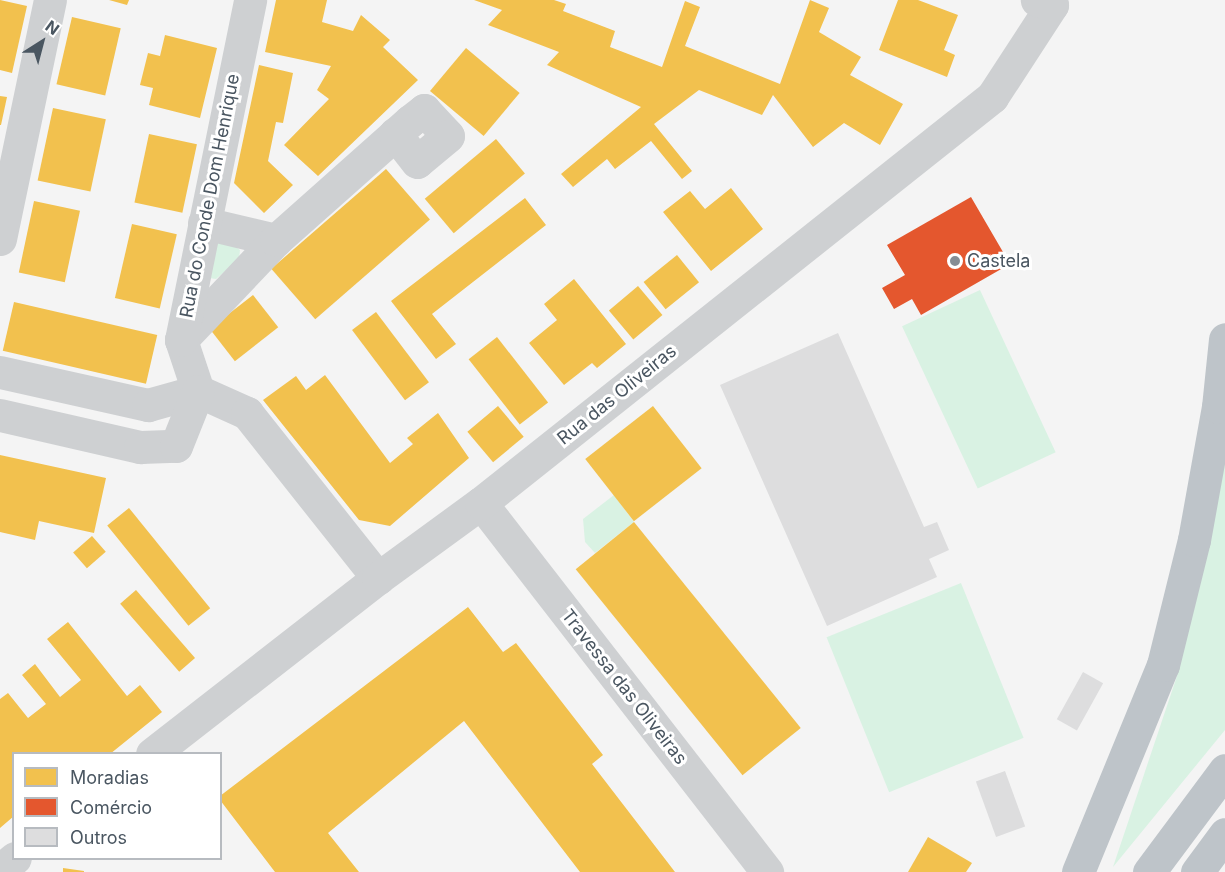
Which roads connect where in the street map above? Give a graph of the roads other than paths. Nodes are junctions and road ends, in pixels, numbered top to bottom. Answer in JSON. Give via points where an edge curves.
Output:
{"nodes":[{"id":1,"x":50,"y":0,"type":"edge"},
{"id":2,"x":250,"y":0,"type":"edge"},
{"id":3,"x":1044,"y":3,"type":"edge"},
{"id":4,"x":395,"y":134,"type":"dead end"},
{"id":5,"x":204,"y":223,"type":"junction"},
{"id":6,"x":0,"y":239,"type":"edge"},
{"id":7,"x":276,"y":240,"type":"junction"},
{"id":8,"x":1225,"y":339,"type":"edge"},
{"id":9,"x":181,"y":340,"type":"junction"},
{"id":10,"x":0,"y":372,"type":"edge"},
{"id":11,"x":198,"y":391,"type":"junction"},
{"id":12,"x":148,"y":405,"type":"junction"},
{"id":13,"x":0,"y":415,"type":"edge"},
{"id":14,"x":140,"y":447,"type":"junction"},
{"id":15,"x":481,"y":503,"type":"junction"},
{"id":16,"x":378,"y":578,"type":"junction"},
{"id":17,"x":153,"y":752,"type":"edge"},
{"id":18,"x":1225,"y":770,"type":"edge"},
{"id":19,"x":1225,"y":834,"type":"edge"},
{"id":20,"x":12,"y":860,"type":"edge"},
{"id":21,"x":0,"y":870,"type":"edge"},
{"id":22,"x":767,"y":872,"type":"edge"},
{"id":23,"x":1078,"y":872,"type":"edge"},
{"id":24,"x":1149,"y":872,"type":"edge"},
{"id":25,"x":1197,"y":872,"type":"edge"}],
"edges":[{"from":1,"to":6,"type":"street"},
{"from":2,"to":5,"type":"street","name":"Rua do Conde Dom Henrique"},
{"from":3,"to":15,"type":"street","name":"Rua das Oliveiras","via":[[992,97]]},
{"from":4,"to":7,"type":"street"},
{"from":5,"to":7,"type":"street"},
{"from":5,"to":9,"type":"street","name":"Rua do Conde Dom Henrique"},
{"from":7,"to":9,"type":"street"},
{"from":8,"to":23,"type":"highway","via":[[1218,407],[1194,540],[1163,665]]},
{"from":9,"to":11,"type":"street","name":"Rua do Conde Dom Henrique"},
{"from":10,"to":12,"type":"street"},
{"from":11,"to":12,"type":"street"},
{"from":11,"to":14,"type":"street","via":[[176,446]]},
{"from":11,"to":16,"type":"street","via":[[247,413]]},
{"from":12,"to":14,"type":"street"},
{"from":13,"to":14,"type":"street"},
{"from":15,"to":16,"type":"street","name":"Rua das Oliveiras"},
{"from":15,"to":22,"type":"street","name":"Travessa das Oliveiras"},
{"from":16,"to":17,"type":"street","name":"Rua das Oliveiras"},
{"from":18,"to":24,"type":"highway"},
{"from":19,"to":25,"type":"highway"},
{"from":20,"to":21,"type":"street"}]}
